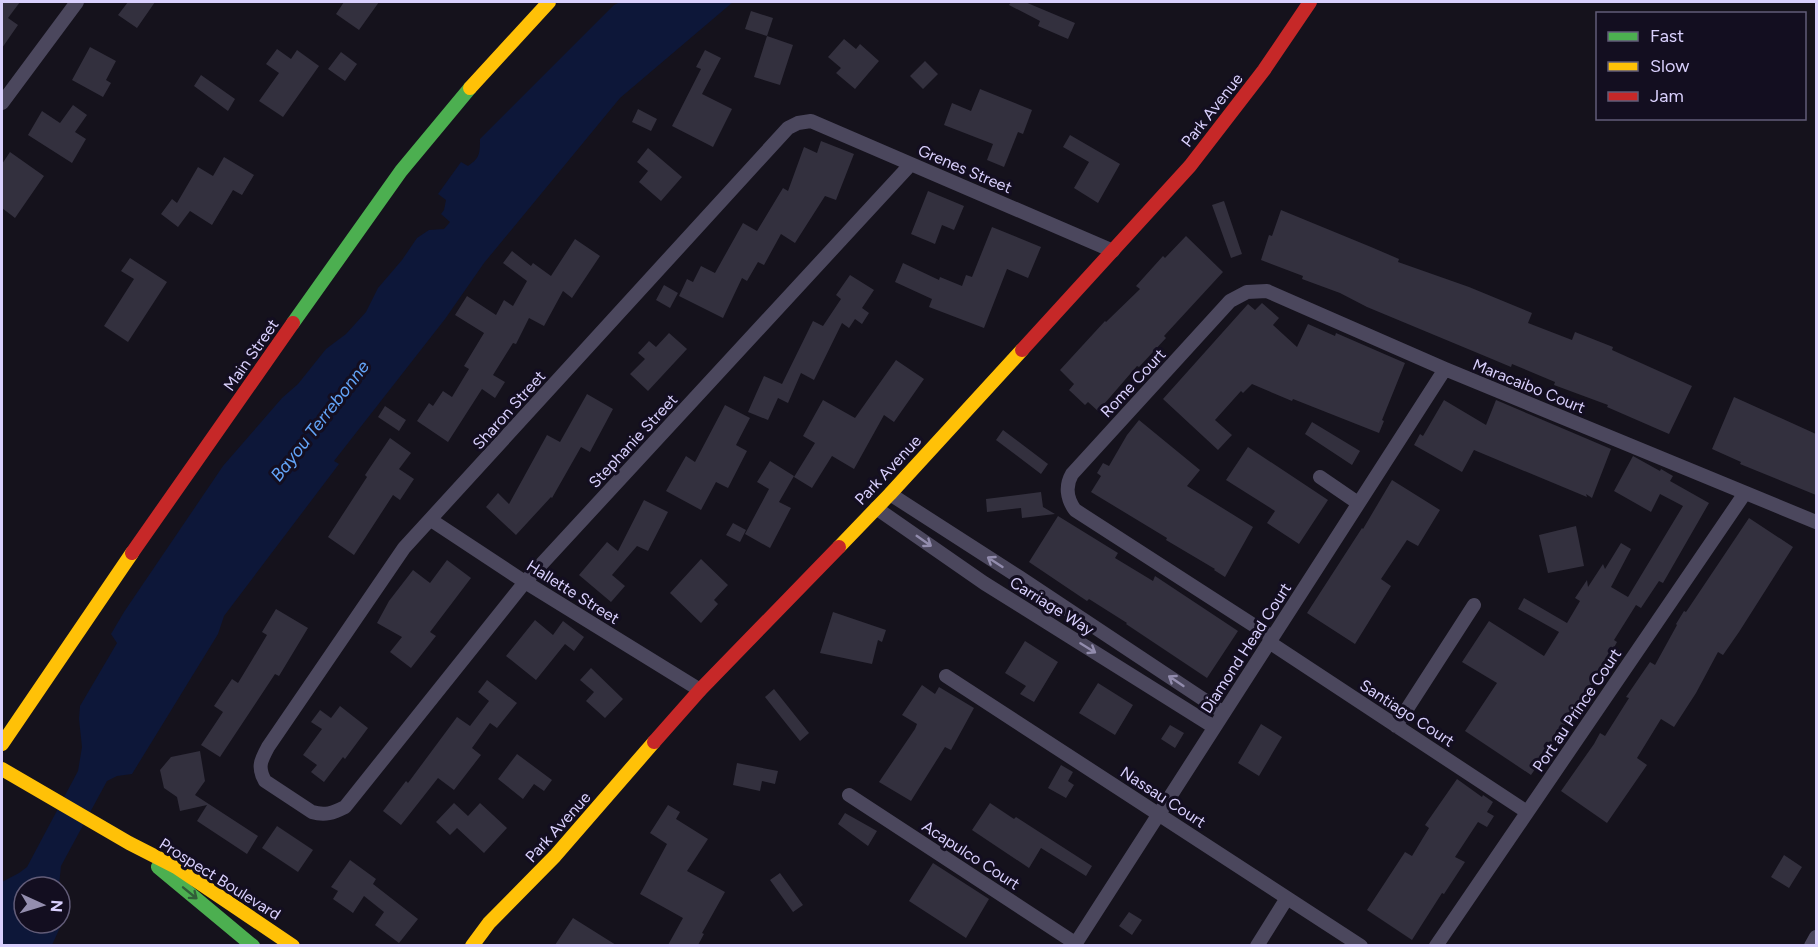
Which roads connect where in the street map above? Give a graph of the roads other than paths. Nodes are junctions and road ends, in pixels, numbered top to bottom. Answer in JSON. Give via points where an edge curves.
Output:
{"nodes":[{"id":1,"x":77,"y":2,"type":"edge"},
{"id":2,"x":549,"y":2,"type":"edge"},
{"id":3,"x":1310,"y":2,"type":"edge"},
{"id":4,"x":2,"y":103,"type":"edge"},
{"id":5,"x":804,"y":122,"type":"joint"},
{"id":6,"x":911,"y":164,"type":"junction"},
{"id":7,"x":1113,"y":251,"type":"junction"},
{"id":8,"x":1230,"y":301,"type":"joint"},
{"id":9,"x":1445,"y":369,"type":"junction"},
{"id":10,"x":1320,"y":477,"type":"dead end"},
{"id":11,"x":1068,"y":491,"type":"joint"},
{"id":12,"x":1745,"y":493,"type":"junction"},
{"id":13,"x":890,"y":494,"type":"junction"},
{"id":14,"x":1358,"y":503,"type":"junction"},
{"id":15,"x":876,"y":508,"type":"junction"},
{"id":16,"x":431,"y":520,"type":"junction"},
{"id":17,"x":1816,"y":522,"type":"edge"},
{"id":18,"x":525,"y":582,"type":"junction"},
{"id":19,"x":1474,"y":605,"type":"dead end"},
{"id":20,"x":1270,"y":640,"type":"junction"},
{"id":21,"x":946,"y":676,"type":"dead end"},
{"id":22,"x":700,"y":690,"type":"junction"},
{"id":23,"x":1224,"y":713,"type":"junction"},
{"id":24,"x":1396,"y":726,"type":"junction"},
{"id":25,"x":1214,"y":727,"type":"junction"},
{"id":26,"x":2,"y":744,"type":"edge"},
{"id":27,"x":268,"y":747,"type":"joint"},
{"id":28,"x":2,"y":769,"type":"edge"},
{"id":29,"x":849,"y":795,"type":"dead end"},
{"id":30,"x":1527,"y":812,"type":"junction"},
{"id":31,"x":1158,"y":814,"type":"junction"},
{"id":32,"x":129,"y":843,"type":"junction"},
{"id":33,"x":1287,"y":898,"type":"junction"},
{"id":34,"x":1816,"y":937,"type":"edge"},
{"id":35,"x":1075,"y":944,"type":"edge"},
{"id":36,"x":253,"y":945,"type":"edge"},
{"id":37,"x":293,"y":945,"type":"edge"},
{"id":38,"x":472,"y":945,"type":"edge"},
{"id":39,"x":1257,"y":945,"type":"edge"},
{"id":40,"x":1361,"y":945,"type":"edge"},
{"id":41,"x":1436,"y":945,"type":"edge"},
{"id":42,"x":1811,"y":945,"type":"edge"}],
"edges":[{"from":1,"to":4,"type":"street"},
{"from":2,"to":26,"type":"main road","name":"Main Street","via":[[479,76],[401,171]]},
{"from":3,"to":7,"type":"main road","name":"Park Avenue","via":[[1264,70],[1190,166]]},
{"from":5,"to":6,"type":"street","name":"Grenes Street","via":[[811,121]]},
{"from":5,"to":16,"type":"street","name":"Sharon Street","via":[[788,128]]},
{"from":6,"to":7,"type":"street","name":"Grenes Street"},
{"from":6,"to":18,"type":"street","name":"Stephanie Street"},
{"from":7,"to":13,"type":"main road","name":"Park Avenue"},
{"from":8,"to":9,"type":"street","name":"Maracaibo Court","via":[[1247,292],[1267,291]]},
{"from":8,"to":11,"type":"street","name":"Rome Court","via":[[1072,474]]},
{"from":9,"to":12,"type":"street","name":"Maracaibo Court"},
{"from":9,"to":14,"type":"street","name":"Diamond Head Court"},
{"from":10,"to":14,"type":"street"},
{"from":11,"to":20,"type":"street","name":"Santiago Court","via":[[1075,510]]},
{"from":12,"to":17,"type":"street","name":"Maracaibo Court"},
{"from":12,"to":30,"type":"street","name":"Port au Prince Court"},
{"from":13,"to":15,"type":"main road","name":"Park Avenue"},
{"from":23,"to":13,"type":"street","name":"Carriage Way","one_way":true},
{"from":14,"to":20,"type":"street","name":"Diamond Head Court"},
{"from":15,"to":22,"type":"main road","name":"Park Avenue"},
{"from":15,"to":25,"type":"street","name":"Carriage Way","one_way":true,"via":[[984,583]]},
{"from":16,"to":18,"type":"street","name":"Hallette Street"},
{"from":16,"to":27,"type":"street","name":"Sharon Street","via":[[404,548]]},
{"from":18,"to":22,"type":"street","name":"Hallette Street"},
{"from":18,"to":27,"type":"street","name":"Stephanie Street","via":[[345,807],[331,814],[312,812],[265,781],[260,762]]},
{"from":19,"to":24,"type":"street"},
{"from":20,"to":23,"type":"street","name":"Diamond Head Court"},
{"from":20,"to":24,"type":"street","name":"Santiago Court"},
{"from":21,"to":31,"type":"street","name":"Nassau Court"},
{"from":22,"to":38,"type":"main road","name":"Park Avenue"},
{"from":23,"to":25,"type":"street","name":"Diamond Head Court"},
{"from":24,"to":30,"type":"street","name":"Santiago Court"},
{"from":25,"to":31,"type":"street","name":"Diamond Head Court"},
{"from":28,"to":32,"type":"main road","name":"Prospect Boulevard"},
{"from":29,"to":35,"type":"street","name":"Acapulco Court"},
{"from":30,"to":41,"type":"street","name":"Port au Prince Court"},
{"from":31,"to":33,"type":"street","name":"Nassau Court"},
{"from":31,"to":35,"type":"street","name":"Diamond Head Court"},
{"from":32,"to":36,"type":"main road","name":"Prospect Boulevard","one_way":true},
{"from":32,"to":37,"type":"main road","name":"Prospect Boulevard","via":[[176,867]]},
{"from":33,"to":39,"type":"street"},
{"from":33,"to":40,"type":"street","name":"Nassau Court"},
{"from":34,"to":42,"type":"street"}]}
